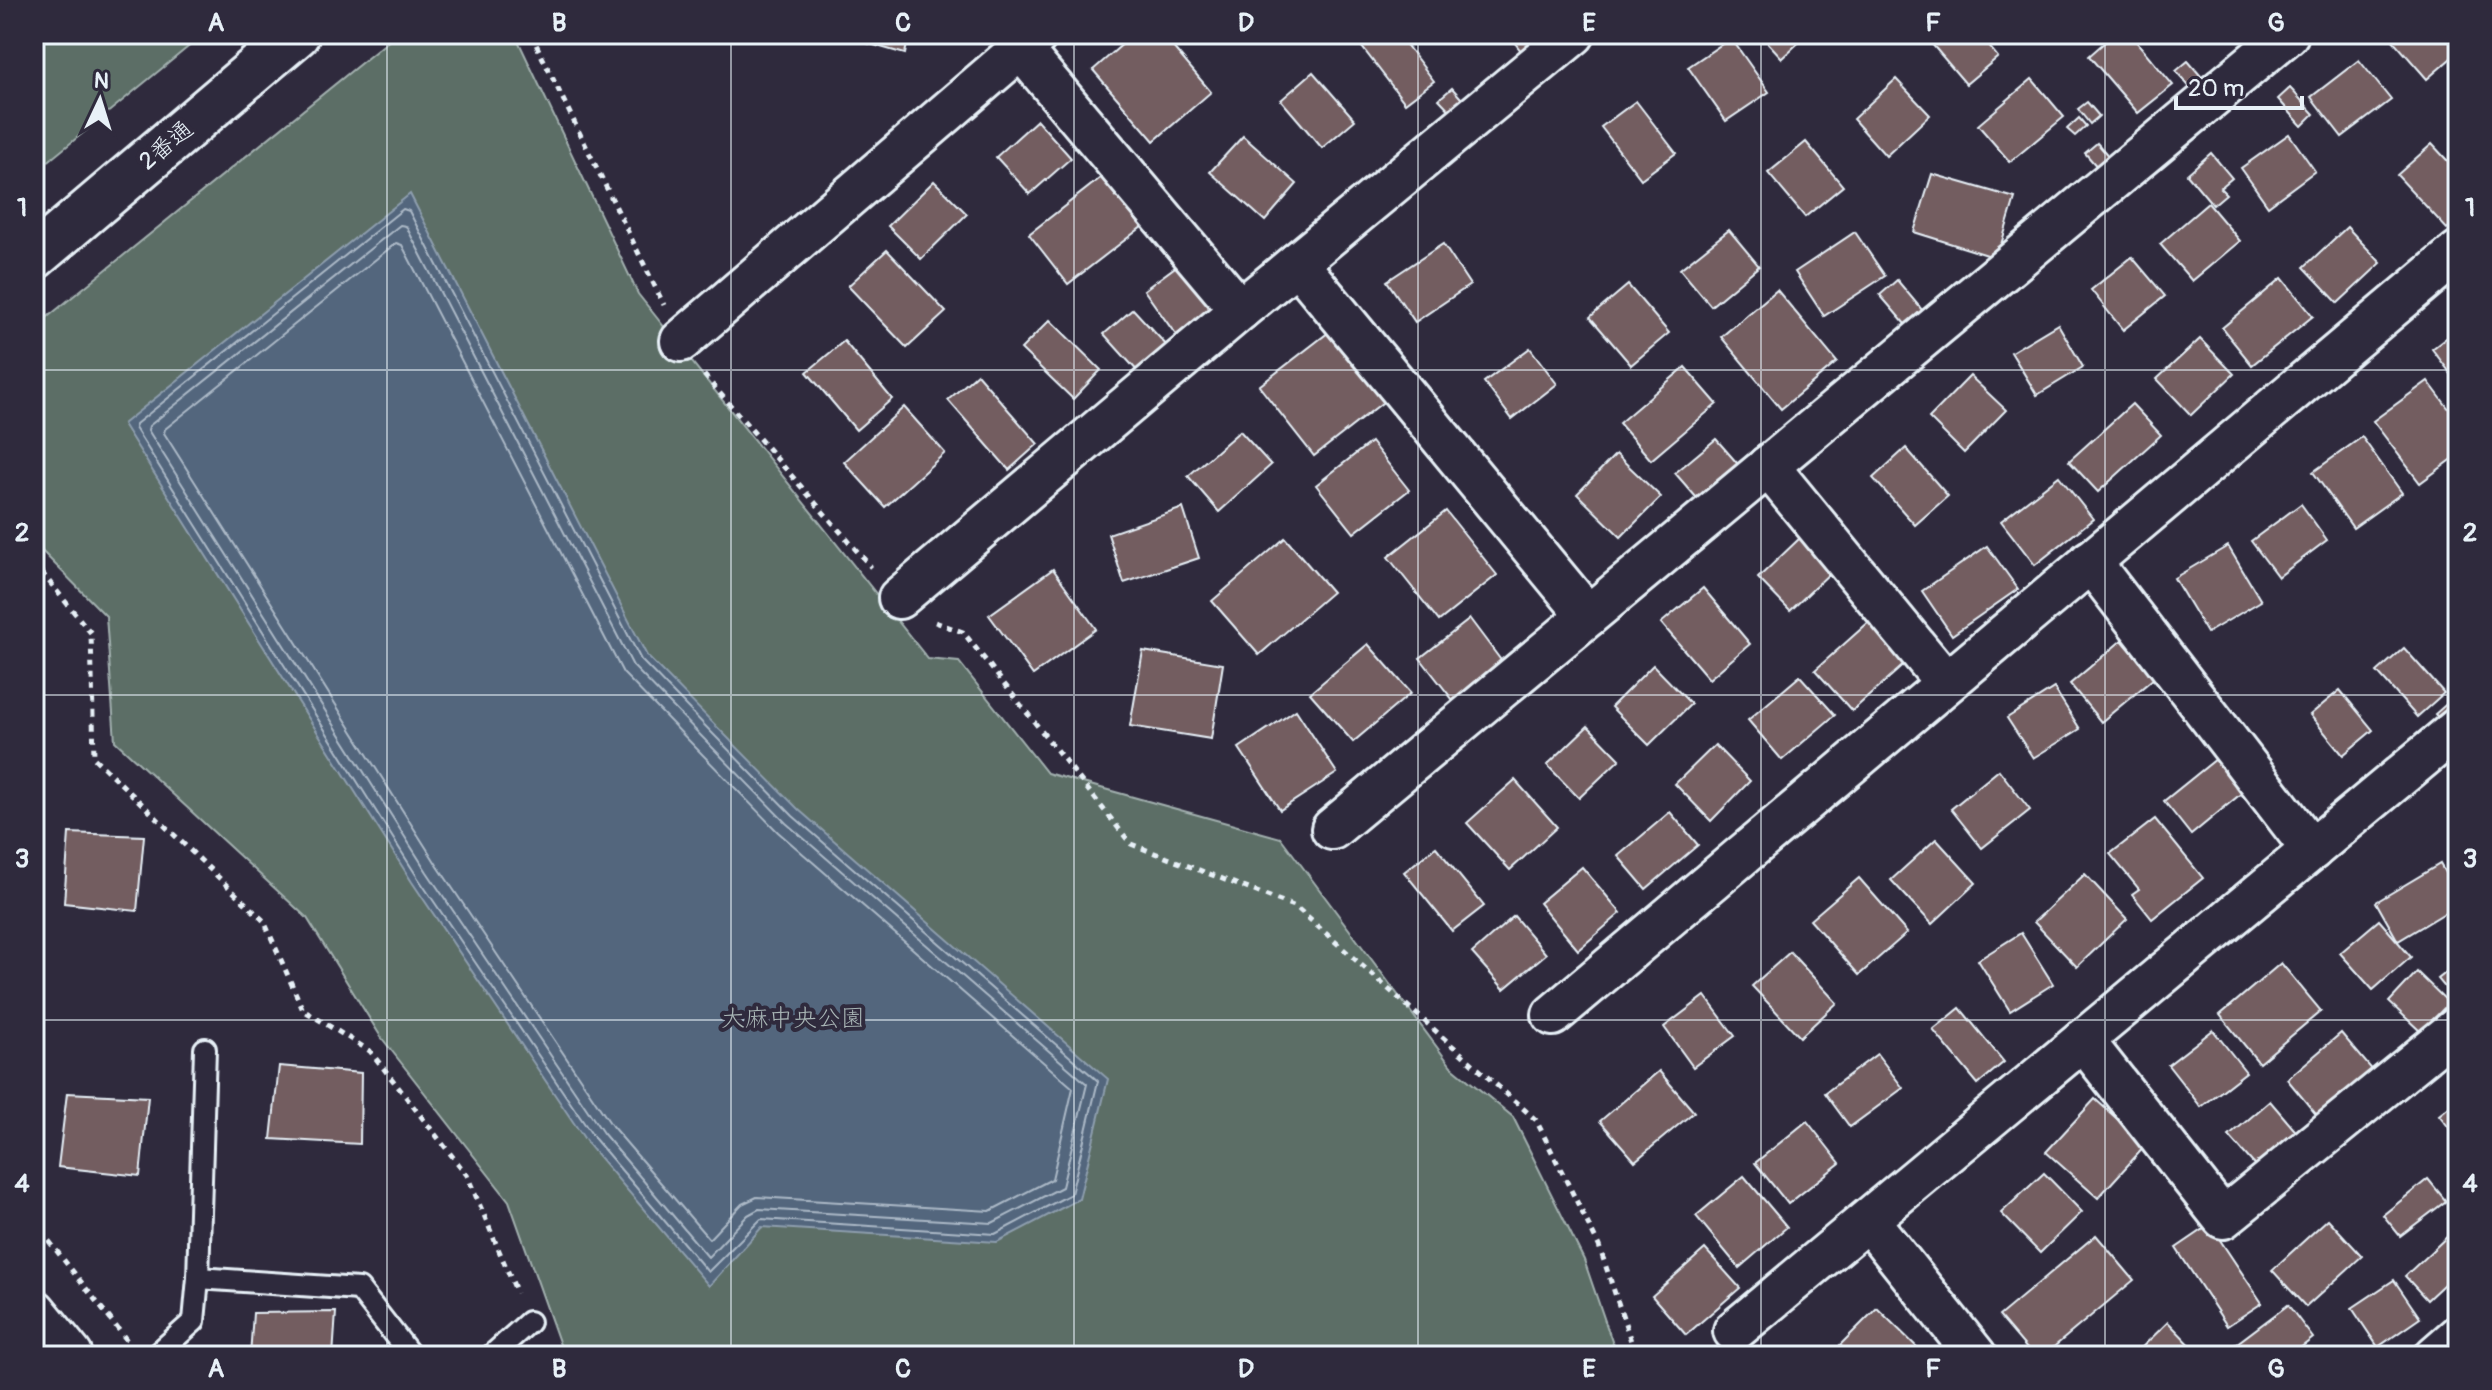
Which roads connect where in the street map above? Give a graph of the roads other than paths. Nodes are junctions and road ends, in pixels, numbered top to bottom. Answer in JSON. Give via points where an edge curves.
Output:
{"nodes":[{"id":1,"x":297,"y":34,"type":"edge"},
{"id":2,"x":1574,"y":34,"type":"edge"},
{"id":3,"x":2288,"y":34,"type":"edge"},
{"id":4,"x":1030,"y":41,"type":"edge"},
{"id":5,"x":2458,"y":252,"type":"edge"},
{"id":6,"x":34,"y":257,"type":"edge"},
{"id":7,"x":1297,"y":263,"type":"junction"},
{"id":8,"x":1240,"y":310,"type":"junction"},
{"id":9,"x":681,"y":341,"type":"road end"},
{"id":10,"x":1768,"y":466,"type":"junction"},
{"id":11,"x":2090,"y":561,"type":"junction"},
{"id":12,"x":899,"y":598,"type":"road end"},
{"id":13,"x":1588,"y":616,"type":"junction"},
{"id":14,"x":1946,"y":683,"type":"junction"},
{"id":15,"x":2458,"y":728,"type":"edge"},
{"id":16,"x":1332,"y":829,"type":"dead end"},
{"id":17,"x":2312,"y":850,"type":"junction"},
{"id":18,"x":1553,"y":1015,"type":"dead end"},
{"id":19,"x":2458,"y":1027,"type":"edge"},
{"id":20,"x":2083,"y":1040,"type":"junction"},
{"id":21,"x":205,"y":1049,"type":"dead end"},
{"id":22,"x":1868,"y":1220,"type":"junction"},
{"id":23,"x":198,"y":1278,"type":"junction"},
{"id":24,"x":34,"y":1312,"type":"edge"},
{"id":25,"x":529,"y":1322,"type":"road end"},
{"id":26,"x":1734,"y":1331,"type":"dead end"},
{"id":27,"x":2458,"y":1336,"type":"edge"},
{"id":28,"x":70,"y":1356,"type":"edge"},
{"id":29,"x":155,"y":1356,"type":"edge"},
{"id":30,"x":411,"y":1356,"type":"edge"},
{"id":31,"x":491,"y":1356,"type":"edge"},
{"id":32,"x":1976,"y":1356,"type":"edge"},
{"id":33,"x":2435,"y":1356,"type":"edge"}],
"edges":[{"from":1,"to":6,"type":"main road","name":"2番通"},
{"from":2,"to":7,"type":"street"},
{"from":3,"to":10,"type":"street"},
{"from":4,"to":8,"type":"street"},
{"from":4,"to":9,"type":"street"},
{"from":5,"to":11,"type":"street"},
{"from":7,"to":8,"type":"street"},
{"from":7,"to":13,"type":"street"},
{"from":8,"to":12,"type":"street"},
{"from":10,"to":13,"type":"street"},
{"from":10,"to":14,"type":"street"},
{"from":11,"to":14,"type":"street"},
{"from":11,"to":17,"type":"street"},
{"from":13,"to":16,"type":"street"},
{"from":14,"to":18,"type":"street"},
{"from":15,"to":17,"type":"street"},
{"from":17,"to":20,"type":"street"},
{"from":19,"to":20,"type":"street","via":[[2223,1218]]},
{"from":20,"to":22,"type":"street"},
{"from":21,"to":23,"type":"lane"},
{"from":22,"to":26,"type":"street"},
{"from":22,"to":32,"type":"street"},
{"from":23,"to":29,"type":"lane","via":[[194,1321]]},
{"from":23,"to":30,"type":"lane","via":[[359,1289]]},
{"from":24,"to":28,"type":"main road"},
{"from":25,"to":31,"type":"lane"},
{"from":27,"to":33,"type":"street"}]}
